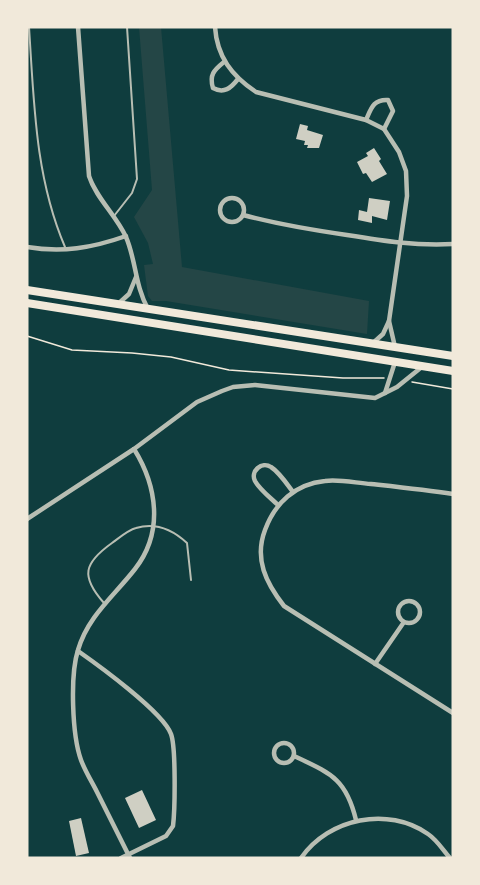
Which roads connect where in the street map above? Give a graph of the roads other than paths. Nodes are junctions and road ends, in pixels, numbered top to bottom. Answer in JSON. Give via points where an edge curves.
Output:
{"nodes":[{"id":1,"x":29,"y":27,"type":"edge"},
{"id":2,"x":78,"y":27,"type":"edge"},
{"id":3,"x":127,"y":27,"type":"edge"},
{"id":4,"x":214,"y":27,"type":"edge"},
{"id":5,"x":224,"y":62,"type":"junction"},
{"id":6,"x":238,"y":79,"type":"junction"},
{"id":7,"x":366,"y":120,"type":"junction"},
{"id":8,"x":384,"y":129,"type":"junction"},
{"id":9,"x":243,"y":215,"type":"junction"},
{"id":10,"x":114,"y":216,"type":"junction"},
{"id":11,"x":126,"y":236,"type":"junction"},
{"id":12,"x":401,"y":244,"type":"junction"},
{"id":13,"x":453,"y":244,"type":"edge"},
{"id":14,"x":27,"y":248,"type":"edge"},
{"id":15,"x":67,"y":250,"type":"junction"},
{"id":16,"x":136,"y":277,"type":"junction"},
{"id":17,"x":27,"y":290,"type":"edge"},
{"id":18,"x":27,"y":303,"type":"edge"},
{"id":19,"x":118,"y":304,"type":"junction"},
{"id":20,"x":148,"y":309,"type":"junction"},
{"id":21,"x":389,"y":321,"type":"junction"},
{"id":22,"x":373,"y":344,"type":"junction"},
{"id":23,"x":395,"y":347,"type":"junction"},
{"id":24,"x":417,"y":350,"type":"junction"},
{"id":25,"x":453,"y":356,"type":"edge"},
{"id":26,"x":395,"y":362,"type":"junction"},
{"id":27,"x":423,"y":366,"type":"junction"},
{"id":28,"x":453,"y":371,"type":"edge"},
{"id":29,"x":384,"y":396,"type":"junction"},
{"id":30,"x":134,"y":449,"type":"junction"},
{"id":31,"x":293,"y":492,"type":"junction"},
{"id":32,"x":453,"y":494,"type":"edge"},
{"id":33,"x":278,"y":506,"type":"junction"},
{"id":34,"x":27,"y":519,"type":"edge"},
{"id":35,"x":154,"y":526,"type":"junction"},
{"id":36,"x":191,"y":580,"type":"dead end"},
{"id":37,"x":104,"y":603,"type":"junction"},
{"id":38,"x":404,"y":622,"type":"junction"},
{"id":39,"x":78,"y":651,"type":"junction"},
{"id":40,"x":375,"y":664,"type":"junction"},
{"id":41,"x":453,"y":713,"type":"edge"},
{"id":42,"x":294,"y":756,"type":"junction"},
{"id":43,"x":356,"y":820,"type":"junction"},
{"id":44,"x":129,"y":856,"type":"edge"},
{"id":45,"x":121,"y":858,"type":"edge"},
{"id":46,"x":301,"y":858,"type":"edge"},
{"id":47,"x":450,"y":858,"type":"edge"}],
"edges":[{"from":1,"to":15,"type":"lane","via":[[41,165],[51,210]]},
{"from":2,"to":10,"type":"street","via":[[87,165],[92,184]]},
{"from":3,"to":10,"type":"lane","via":[[137,179],[132,193]]},
{"from":4,"to":5,"type":"street"},
{"from":5,"to":6,"type":"street"},
{"from":5,"to":6,"type":"street","via":[[212,74],[213,88],[225,91]]},
{"from":6,"to":7,"type":"street","via":[[256,92]]},
{"from":7,"to":8,"type":"street"},
{"from":7,"to":8,"type":"street","via":[[375,102],[388,100],[393,111]]},
{"from":8,"to":12,"type":"street","via":[[406,171]]},
{"from":9,"to":9,"type":"street","via":[[243,205],[237,199],[225,199],[220,206],[220,213],[228,221]]},
{"from":9,"to":12,"type":"street"},
{"from":10,"to":11,"type":"street"},
{"from":11,"to":15,"type":"street","via":[[102,245]]},
{"from":11,"to":16,"type":"street"},
{"from":12,"to":13,"type":"street"},
{"from":12,"to":21,"type":"street"},
{"from":14,"to":15,"type":"street"},
{"from":16,"to":19,"type":"street","via":[[129,294]]},
{"from":16,"to":20,"type":"street"},
{"from":17,"to":19,"type":"main road"},
{"from":18,"to":26,"type":"main road"},
{"from":19,"to":20,"type":"main road"},
{"from":20,"to":22,"type":"main road"},
{"from":21,"to":22,"type":"street"},
{"from":21,"to":23,"type":"street"},
{"from":22,"to":23,"type":"main road"},
{"from":23,"to":24,"type":"main road"},
{"from":24,"to":25,"type":"main road"},
{"from":24,"to":26,"type":"main road"},
{"from":26,"to":27,"type":"main road"},
{"from":26,"to":29,"type":"street"},
{"from":27,"to":28,"type":"main road"},
{"from":27,"to":29,"type":"street"},
{"from":29,"to":30,"type":"street","via":[[268,386],[233,387],[197,402]]},
{"from":30,"to":34,"type":"street"},
{"from":30,"to":35,"type":"street","via":[[154,496]]},
{"from":31,"to":32,"type":"street","via":[[326,480]]},
{"from":31,"to":33,"type":"street"},
{"from":31,"to":33,"type":"street","via":[[271,467],[257,468],[256,482]]},
{"from":33,"to":40,"type":"street","via":[[262,541],[262,572],[268,584],[284,606]]},
{"from":35,"to":36,"type":"lane","via":[[174,531],[187,543]]},
{"from":35,"to":37,"type":"street","via":[[141,561]]},
{"from":35,"to":37,"type":"lane","via":[[135,528],[91,560],[88,573],[92,589]]},
{"from":37,"to":39,"type":"street"},
{"from":38,"to":38,"type":"street","via":[[417,619],[420,609],[416,603],[400,606],[398,613]]},
{"from":38,"to":40,"type":"street"},
{"from":39,"to":44,"type":"street","via":[[73,680],[77,746]]},
{"from":39,"to":44,"type":"street","via":[[134,694],[165,723],[170,733],[173,826],[166,836]]},
{"from":40,"to":41,"type":"street"},
{"from":42,"to":42,"type":"street","via":[[291,746],[284,743],[274,752],[277,761],[283,763]]},
{"from":42,"to":43,"type":"street","via":[[333,775],[348,794]]},
{"from":43,"to":46,"type":"street","via":[[323,836]]},
{"from":43,"to":47,"type":"street","via":[[404,821],[430,835]]},
{"from":44,"to":45,"type":"street"}]}
